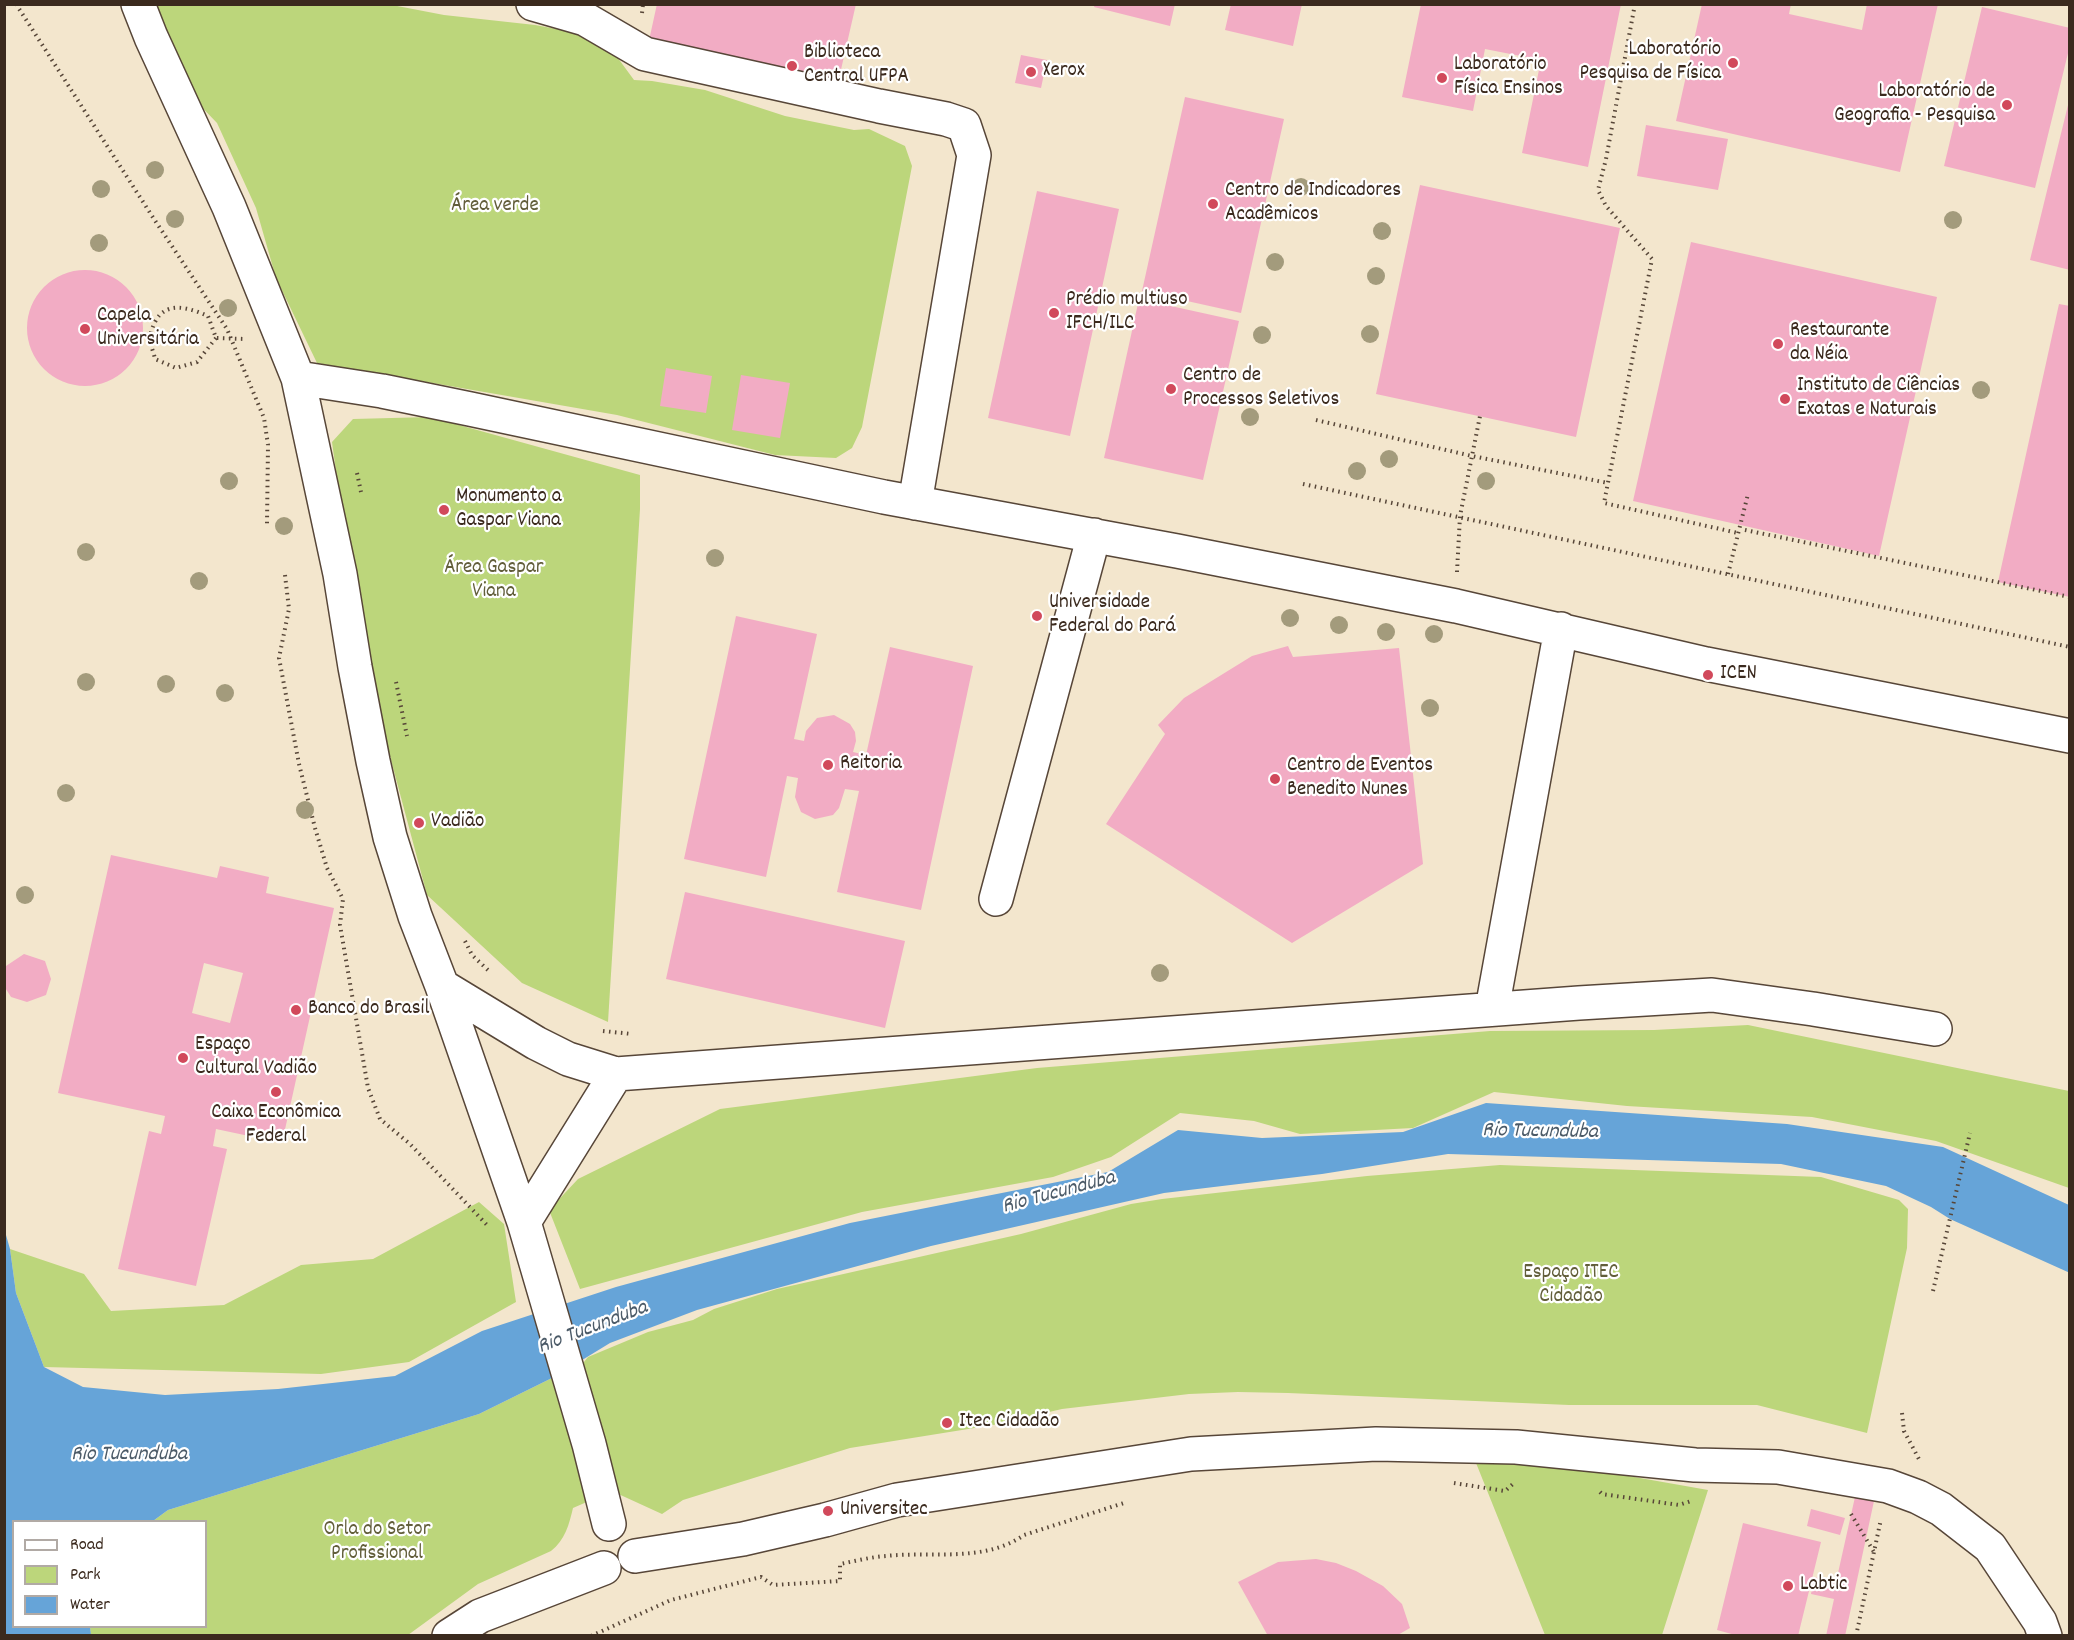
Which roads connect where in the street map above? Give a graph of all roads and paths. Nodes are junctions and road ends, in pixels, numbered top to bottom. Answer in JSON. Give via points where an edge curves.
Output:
{"nodes":[{"id":1,"x":16,"y":4,"type":"edge"},
{"id":2,"x":138,"y":4,"type":"edge"},
{"id":3,"x":533,"y":4,"type":"edge"},
{"id":4,"x":1635,"y":4,"type":"edge"},
{"id":5,"x":216,"y":338,"type":"junction"},
{"id":6,"x":253,"y":339,"type":"dead end"},
{"id":7,"x":298,"y":378,"type":"junction"},
{"id":8,"x":1480,"y":416,"type":"dead end"},
{"id":9,"x":1316,"y":420,"type":"dead end"},
{"id":10,"x":1472,"y":456,"type":"junction"},
{"id":11,"x":354,"y":463,"type":"dead end"},
{"id":12,"x":1608,"y":483,"type":"junction"},
{"id":13,"x":1303,"y":484,"type":"dead end"},
{"id":14,"x":361,"y":493,"type":"dead end"},
{"id":15,"x":1748,"y":494,"type":"dead end"},
{"id":16,"x":915,"y":503,"type":"junction"},
{"id":17,"x":1460,"y":516,"type":"junction"},
{"id":18,"x":267,"y":525,"type":"dead end"},
{"id":19,"x":1745,"y":530,"type":"dead end"},
{"id":20,"x":1738,"y":533,"type":"junction"},
{"id":21,"x":1094,"y":535,"type":"junction"},
{"id":22,"x":1728,"y":574,"type":"junction"},
{"id":23,"x":285,"y":575,"type":"dead end"},
{"id":24,"x":2070,"y":597,"type":"edge"},
{"id":25,"x":1456,"y":606,"type":"junction"},
{"id":26,"x":1561,"y":629,"type":"junction"},
{"id":27,"x":2070,"y":647,"type":"edge"},
{"id":28,"x":396,"y":678,"type":"dead end"},
{"id":29,"x":407,"y":736,"type":"dead end"},
{"id":30,"x":2070,"y":736,"type":"edge"},
{"id":31,"x":996,"y":899,"type":"dead end"},
{"id":32,"x":462,"y":934,"type":"dead end"},
{"id":33,"x":495,"y":976,"type":"dead end"},
{"id":34,"x":442,"y":986,"type":"junction"},
{"id":35,"x":1492,"y":1009,"type":"junction"},
{"id":36,"x":1935,"y":1029,"type":"dead end"},
{"id":37,"x":599,"y":1030,"type":"dead end"},
{"id":38,"x":632,"y":1034,"type":"dead end"},
{"id":39,"x":616,"y":1074,"type":"junction"},
{"id":40,"x":1970,"y":1133,"type":"dead end"},
{"id":41,"x":508,"y":1227,"type":"junction"},
{"id":42,"x":1933,"y":1291,"type":"dead end"},
{"id":43,"x":1521,"y":1478,"type":"dead end"},
{"id":44,"x":1448,"y":1482,"type":"dead end"},
{"id":45,"x":1888,"y":1486,"type":"junction"},
{"id":46,"x":1596,"y":1487,"type":"dead end"},
{"id":47,"x":1137,"y":1498,"type":"dead end"},
{"id":48,"x":1698,"y":1498,"type":"dead end"},
{"id":49,"x":1848,"y":1509,"type":"dead end"},
{"id":50,"x":609,"y":1524,"type":"junction"},
{"id":51,"x":1874,"y":1552,"type":"junction"},
{"id":52,"x":635,"y":1556,"type":"junction"},
{"id":53,"x":604,"y":1568,"type":"junction"},
{"id":54,"x":449,"y":1635,"type":"edge"},
{"id":55,"x":591,"y":1635,"type":"edge"},
{"id":56,"x":1856,"y":1635,"type":"edge"},
{"id":57,"x":2045,"y":1635,"type":"edge"}],
"edges":[{"from":1,"to":18,"type":"path","via":[[227,329],[264,418],[268,445]]},
{"from":2,"to":7,"type":"street","via":[[229,207]]},
{"from":3,"to":16,"type":"street","via":[[585,19],[645,54],[964,125],[974,155]]},
{"from":4,"to":12,"type":"path","via":[[1598,190],[1606,206],[1652,259]]},
{"from":5,"to":5,"type":"path","via":[[208,316],[190,308],[170,308],[158,315],[150,340],[156,359],[176,368],[197,362]]},
{"from":5,"to":6,"type":"path"},
{"from":7,"to":16,"type":"street","via":[[460,407]]},
{"from":7,"to":34,"type":"street","via":[[340,574],[385,816],[415,916]]},
{"from":8,"to":10,"type":"path"},
{"from":9,"to":10,"type":"path"},
{"from":10,"to":12,"type":"path"},
{"from":10,"to":17,"type":"path"},
{"from":11,"to":14,"type":"path"},
{"from":12,"to":20,"type":"path","via":[[1604,503]]},
{"from":13,"to":17,"type":"path"},
{"from":15,"to":20,"type":"path"},
{"from":16,"to":21,"type":"street"},
{"from":17,"to":22,"type":"path"},
{"from":17,"to":25,"type":"path"},
{"from":19,"to":24,"type":"path"},
{"from":20,"to":22,"type":"path"},
{"from":21,"to":25,"type":"street"},
{"from":21,"to":31,"type":"street"},
{"from":22,"to":27,"type":"path"},
{"from":23,"to":41,"type":"path","via":[[289,609],[279,658],[315,828],[327,868],[343,898],[340,925],[368,1088],[380,1119]]},
{"from":25,"to":26,"type":"street"},
{"from":26,"to":30,"type":"street","via":[[1718,666]]},
{"from":26,"to":35,"type":"street"},
{"from":28,"to":29,"type":"path"},
{"from":32,"to":33,"type":"path","via":[[472,955]]},
{"from":34,"to":39,"type":"street","via":[[568,1059]]},
{"from":34,"to":41,"type":"street"},
{"from":35,"to":36,"type":"street","via":[[1712,995]]},
{"from":35,"to":39,"type":"street"},
{"from":37,"to":38,"type":"path"},
{"from":39,"to":41,"type":"street"},
{"from":40,"to":42,"type":"path"},
{"from":41,"to":50,"type":"street","via":[[533,1254]]},
{"from":43,"to":44,"type":"path","via":[[1505,1491]]},
{"from":45,"to":51,"type":"path"},
{"from":45,"to":52,"type":"street","via":[[1778,1467],[1695,1465],[1516,1448],[1376,1444],[1191,1454],[897,1500],[742,1539]]},
{"from":45,"to":57,"type":"street","via":[[1941,1509],[1990,1547]]},
{"from":46,"to":48,"type":"path","via":[[1602,1494],[1679,1506]]},
{"from":47,"to":55,"type":"path","via":[[979,1553],[885,1556],[840,1564],[840,1581],[773,1585],[761,1577],[671,1600]]},
{"from":49,"to":51,"type":"path"},
{"from":50,"to":52,"type":"street","via":[[632,1532],[638,1548]]},
{"from":50,"to":53,"type":"street","via":[[594,1535],[591,1544],[592,1554]]},
{"from":51,"to":56,"type":"path"},
{"from":52,"to":53,"type":"street","via":[[626,1567]]},
{"from":53,"to":54,"type":"street","via":[[480,1616]]}]}
